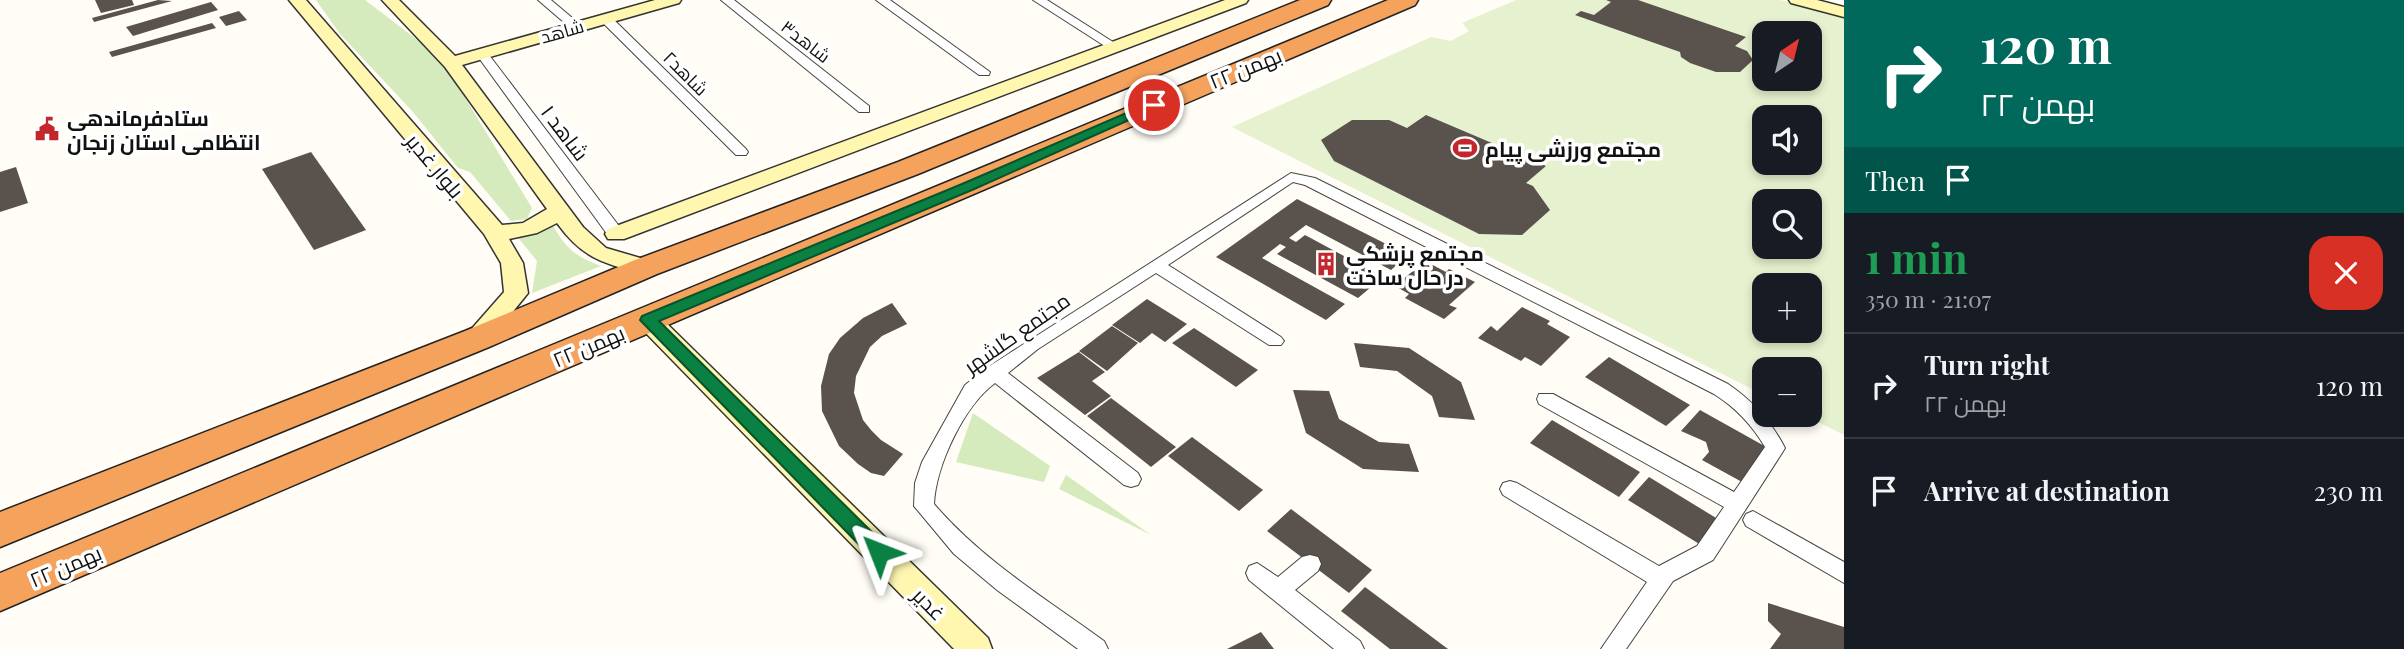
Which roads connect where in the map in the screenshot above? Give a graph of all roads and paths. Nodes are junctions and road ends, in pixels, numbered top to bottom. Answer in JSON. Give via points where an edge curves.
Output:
{"nodes":[{"id":1,"x":297,"y":0,"type":"edge"},
{"id":2,"x":390,"y":0,"type":"edge"},
{"id":3,"x":544,"y":0,"type":"edge"},
{"id":4,"x":673,"y":0,"type":"edge"},
{"id":5,"x":727,"y":0,"type":"edge"},
{"id":6,"x":882,"y":0,"type":"edge"},
{"id":7,"x":1040,"y":0,"type":"edge"},
{"id":8,"x":1240,"y":0,"type":"edge"},
{"id":9,"x":1320,"y":0,"type":"edge"},
{"id":10,"x":1407,"y":0,"type":"edge"},
{"id":11,"x":1797,"y":0,"type":"edge"},
{"id":12,"x":1844,"y":12,"type":"edge"},
{"id":13,"x":606,"y":19,"type":"junction"},
{"id":14,"x":577,"y":27,"type":"junction"},
{"id":15,"x":1115,"y":47,"type":"junction"},
{"id":16,"x":482,"y":54,"type":"junction"},
{"id":17,"x":451,"y":63,"type":"junction"},
{"id":18,"x":984,"y":72,"type":"dead end"},
{"id":19,"x":1060,"y":104,"type":"junction"},
{"id":20,"x":864,"y":109,"type":"dead end"},
{"id":21,"x":1105,"y":125,"type":"junction"},
{"id":22,"x":741,"y":152,"type":"dead end"},
{"id":23,"x":559,"y":208,"type":"junction"},
{"id":24,"x":492,"y":231,"type":"junction"},
{"id":25,"x":616,"y":234,"type":"joint"},
{"id":26,"x":1156,"y":265,"type":"junction"},
{"id":27,"x":646,"y":267,"type":"junction"},
{"id":28,"x":648,"y":320,"type":"junction"},
{"id":29,"x":477,"y":339,"type":"junction"},
{"id":30,"x":1275,"y":341,"type":"dead end"},
{"id":31,"x":994,"y":372,"type":"junction"},
{"id":32,"x":1546,"y":399,"type":"dead end"},
{"id":33,"x":1131,"y":479,"type":"dead end"},
{"id":34,"x":1510,"y":489,"type":"dead end"},
{"id":35,"x":1738,"y":504,"type":"junction"},
{"id":36,"x":1753,"y":520,"type":"dead end"},
{"id":37,"x":0,"y":530,"type":"edge"},
{"id":38,"x":1310,"y":564,"type":"dead end"},
{"id":39,"x":1257,"y":573,"type":"dead end"},
{"id":40,"x":1844,"y":573,"type":"edge"},
{"id":41,"x":1662,"y":579,"type":"junction"},
{"id":42,"x":1278,"y":590,"type":"junction"},
{"id":43,"x":0,"y":592,"type":"edge"},
{"id":44,"x":976,"y":649,"type":"edge"},
{"id":45,"x":1094,"y":649,"type":"edge"},
{"id":46,"x":1352,"y":649,"type":"edge"},
{"id":47,"x":1613,"y":649,"type":"edge"}],
"edges":[{"from":1,"to":24,"type":"main road","name":"بلوار غدیر"},
{"from":2,"to":17,"type":"main road"},
{"from":3,"to":14,"type":"street"},
{"from":4,"to":13,"type":"main road","name":"شاهد"},
{"from":5,"to":20,"type":"street","name":"شاهد۳"},
{"from":6,"to":18,"type":"street"},
{"from":7,"to":15,"type":"street"},
{"from":8,"to":15,"type":"main road"},
{"from":9,"to":19,"type":"highway","name":"۲۲ بهمن"},
{"from":10,"to":21,"type":"highway","name":"۲۲ بهمن"},
{"from":11,"to":12,"type":"main road"},
{"from":13,"to":14,"type":"main road","name":"شاهد"},
{"from":13,"to":22,"type":"street","name":"شاهد۲"},
{"from":14,"to":16,"type":"main road","name":"شاهد"},
{"from":15,"to":25,"type":"main road"},
{"from":16,"to":17,"type":"main road","name":"شاهد"},
{"from":16,"to":25,"type":"street","name":"شاهد ۱"},
{"from":17,"to":23,"type":"main road"},
{"from":19,"to":21,"type":"highway","via":[[1106,106],[1111,119]]},
{"from":19,"to":27,"type":"highway","name":"۲۲ بهمن"},
{"from":21,"to":28,"type":"highway","name":"۲۲ بهمن"},
{"from":23,"to":24,"type":"main road","via":[[531,228]]},
{"from":23,"to":27,"type":"main road","via":[[575,232],[598,253]]},
{"from":24,"to":29,"type":"main road","name":"بلوار غدیر","via":[[512,263],[516,293]]},
{"from":26,"to":30,"type":"street"},
{"from":26,"to":31,"type":"street","name":"مجتمع گلشهر"},
{"from":26,"to":35,"type":"street","name":"مجتمع گلشهر","via":[[1291,177],[1310,181],[1745,404],[1775,448]]},
{"from":27,"to":29,"type":"highway","name":"۲۲ بهمن"},
{"from":28,"to":43,"type":"highway","name":"۲۲ بهمن"},
{"from":28,"to":44,"type":"main road","name":"غدیر"},
{"from":29,"to":37,"type":"highway","name":"۲۲ بهمن"},
{"from":31,"to":33,"type":"street"},
{"from":31,"to":45,"type":"street","name":"مجتمع گلشهر","via":[[972,390],[932,462],[924,506],[943,532]]},
{"from":32,"to":35,"type":"street"},
{"from":34,"to":41,"type":"street"},
{"from":35,"to":41,"type":"street","via":[[1705,553]]},
{"from":36,"to":40,"type":"street"},
{"from":38,"to":42,"type":"street"},
{"from":39,"to":42,"type":"street"},
{"from":41,"to":47,"type":"street"},
{"from":42,"to":46,"type":"street"}]}
